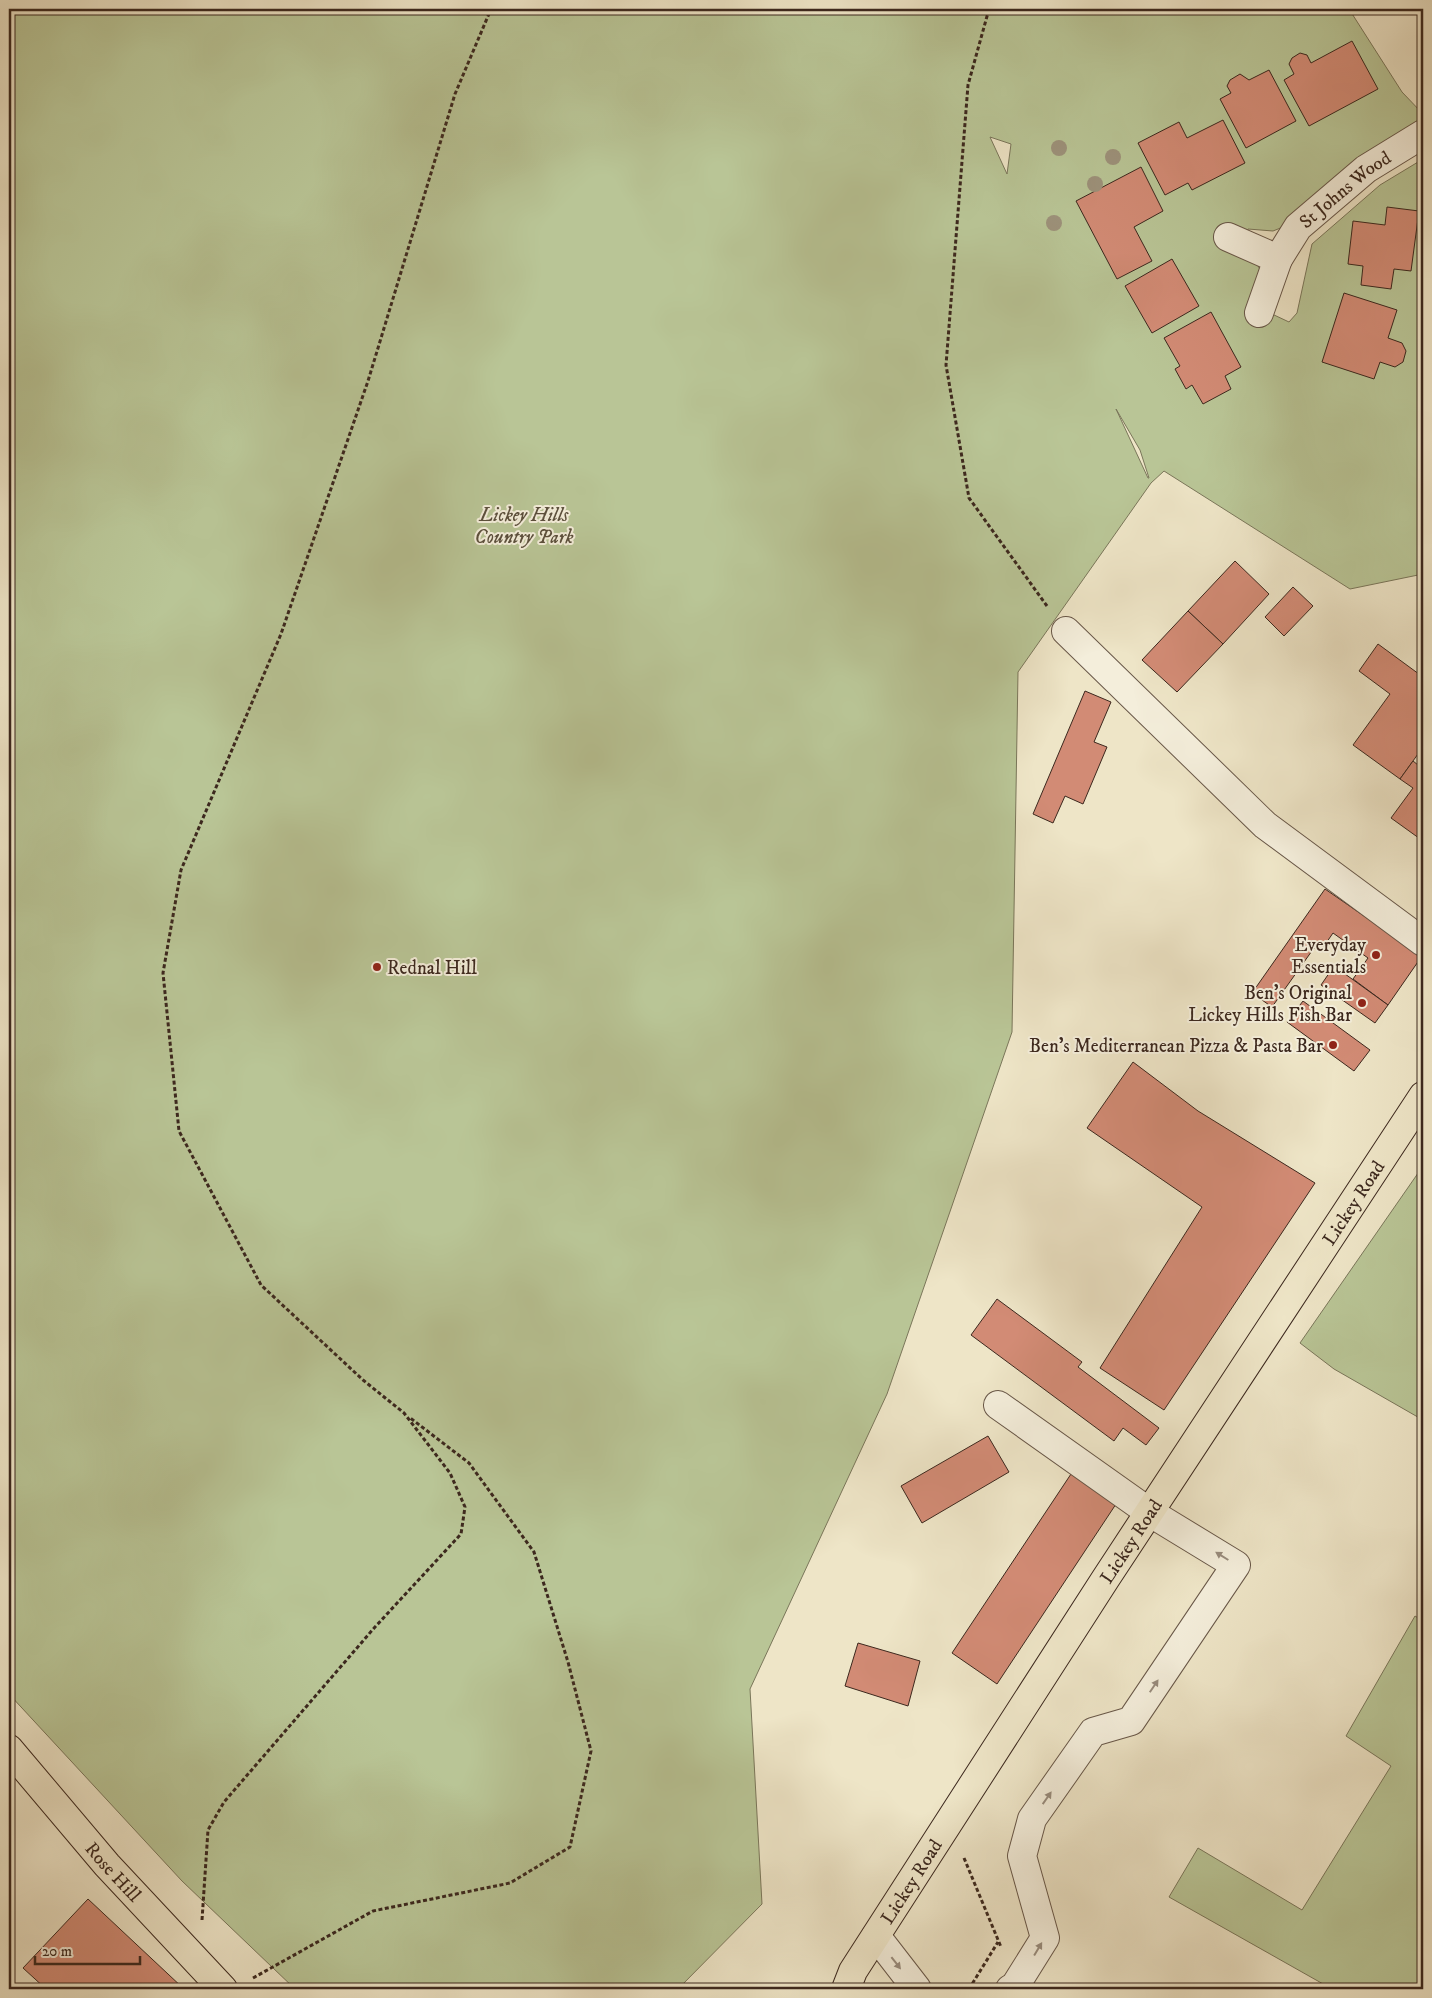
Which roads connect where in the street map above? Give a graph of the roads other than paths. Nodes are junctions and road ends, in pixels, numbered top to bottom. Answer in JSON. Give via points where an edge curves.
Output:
{"nodes":[{"id":1,"x":1423,"y":134,"type":"edge"},
{"id":2,"x":1228,"y":237,"type":"dead end"},
{"id":3,"x":1278,"y":258,"type":"junction"},
{"id":4,"x":1259,"y":313,"type":"dead end"},
{"id":5,"x":1066,"y":631,"type":"road end"},
{"id":6,"x":1423,"y":942,"type":"edge"},
{"id":7,"x":1423,"y":1096,"type":"edge"},
{"id":8,"x":998,"y":1404,"type":"dead end"},
{"id":9,"x":1149,"y":1512,"type":"junction"},
{"id":10,"x":9,"y":1749,"type":"edge"},
{"id":11,"x":876,"y":1936,"type":"junction"},
{"id":12,"x":1015,"y":1984,"type":"edge"},
{"id":13,"x":223,"y":1989,"type":"edge"},
{"id":14,"x":846,"y":1989,"type":"edge"},
{"id":15,"x":917,"y":1989,"type":"edge"}],
"edges":[{"from":1,"to":3,"type":"street","name":"St Johns Wood","via":[[1366,169],[1305,220]]},
{"from":2,"to":3,"type":"street"},
{"from":3,"to":4,"type":"street","name":"St Johns Wood"},
{"from":5,"to":6,"type":"street","via":[[1265,825]]},
{"from":7,"to":9,"type":"main road","name":"Lickey Road"},
{"from":8,"to":9,"type":"street"},
{"from":9,"to":11,"type":"main road","name":"Lickey Road"},
{"from":12,"to":9,"type":"street","one_way":true,"via":[[1045,1938],[1022,1856],[1032,1819],[1093,1732],[1130,1721],[1236,1565]]},
{"from":10,"to":13,"type":"main road","name":"Rose Hill","via":[[107,1865]]},
{"from":11,"to":14,"type":"main road","name":"Lickey Road"},
{"from":11,"to":15,"type":"street","one_way":true}]}
